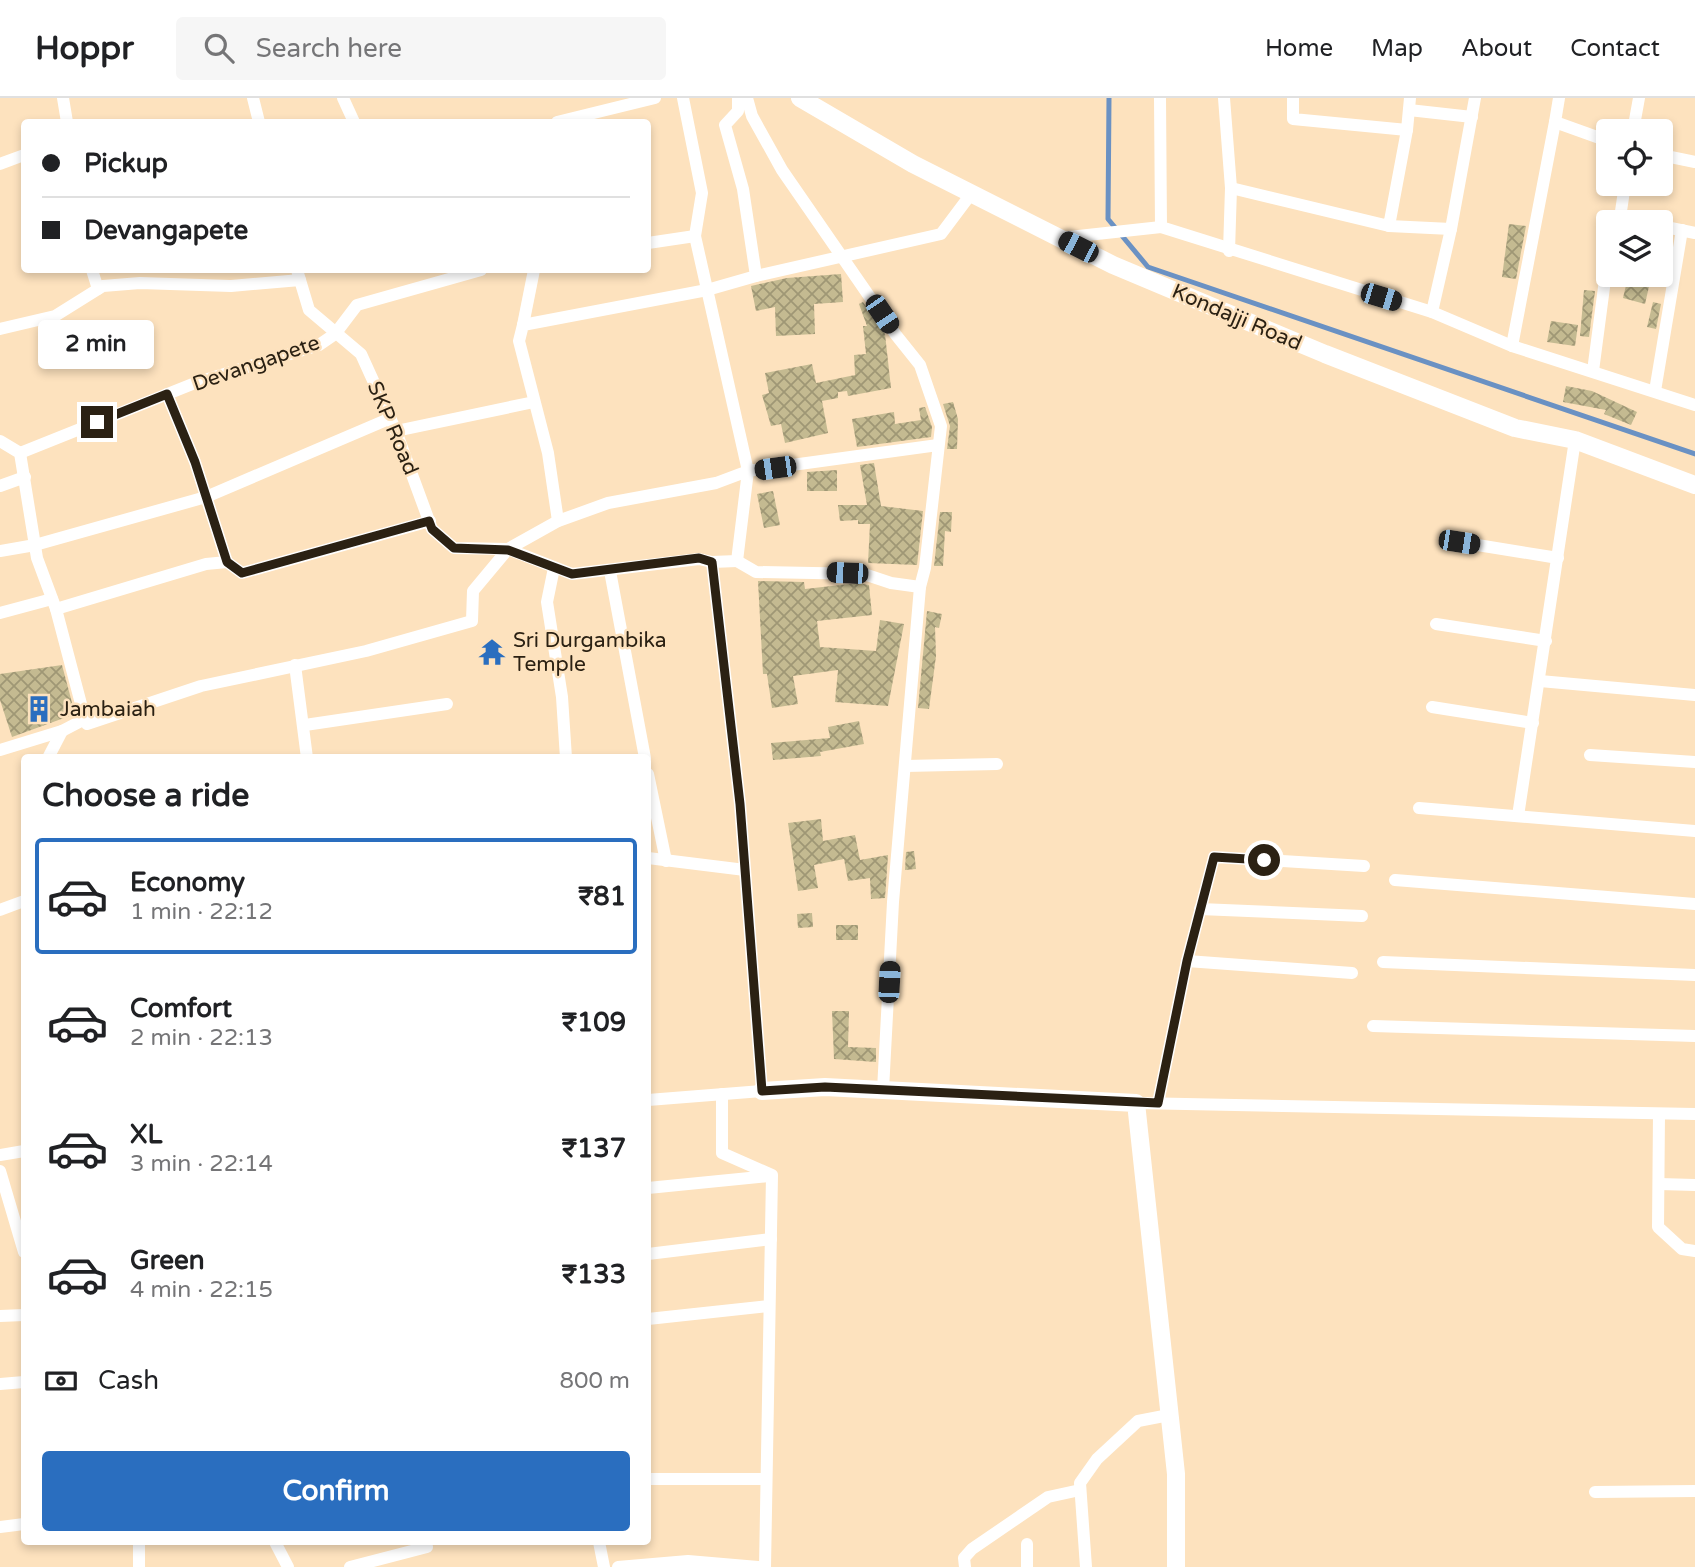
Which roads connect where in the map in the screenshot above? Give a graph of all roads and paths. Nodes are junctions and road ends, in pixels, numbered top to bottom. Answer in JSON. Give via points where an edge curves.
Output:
{"nodes":[{"id":1,"x":63,"y":98,"type":"edge"},
{"id":2,"x":253,"y":98,"type":"edge"},
{"id":3,"x":343,"y":98,"type":"edge"},
{"id":4,"x":655,"y":98,"type":"edge"},
{"id":5,"x":683,"y":98,"type":"edge"},
{"id":6,"x":738,"y":98,"type":"edge"},
{"id":7,"x":747,"y":98,"type":"edge"},
{"id":8,"x":800,"y":98,"type":"edge"},
{"id":9,"x":1160,"y":98,"type":"edge"},
{"id":10,"x":1224,"y":98,"type":"edge"},
{"id":11,"x":1293,"y":98,"type":"edge"},
{"id":12,"x":1475,"y":98,"type":"edge"},
{"id":13,"x":1559,"y":98,"type":"edge"},
{"id":14,"x":1639,"y":98,"type":"edge"},
{"id":15,"x":1410,"y":104,"type":"edge"},
{"id":16,"x":1472,"y":117,"type":"junction"},
{"id":17,"x":66,"y":119,"type":"edge"},
{"id":18,"x":258,"y":119,"type":"edge"},
{"id":19,"x":353,"y":119,"type":"edge"},
{"id":20,"x":568,"y":119,"type":"edge"},
{"id":21,"x":1635,"y":119,"type":"edge"},
{"id":22,"x":1555,"y":122,"type":"junction"},
{"id":23,"x":1407,"y":130,"type":"junction"},
{"id":24,"x":1596,"y":137,"type":"edge"},
{"id":25,"x":21,"y":156,"type":"edge"},
{"id":26,"x":1673,"y":157,"type":"edge"},
{"id":27,"x":1695,"y":162,"type":"edge"},
{"id":28,"x":0,"y":163,"type":"edge"},
{"id":29,"x":1231,"y":188,"type":"junction"},
{"id":30,"x":971,"y":194,"type":"junction"},
{"id":31,"x":1390,"y":226,"type":"junction"},
{"id":32,"x":1161,"y":228,"type":"junction"},
{"id":33,"x":1451,"y":229,"type":"junction"},
{"id":34,"x":1689,"y":232,"type":"edge"},
{"id":35,"x":695,"y":236,"type":"junction"},
{"id":36,"x":1060,"y":238,"type":"junction"},
{"id":37,"x":651,"y":243,"type":"edge"},
{"id":38,"x":1229,"y":251,"type":"junction"},
{"id":39,"x":843,"y":258,"type":"junction"},
{"id":40,"x":93,"y":273,"type":"edge"},
{"id":41,"x":470,"y":273,"type":"edge"},
{"id":42,"x":533,"y":273,"type":"edge"},
{"id":43,"x":298,"y":275,"type":"edge"},
{"id":44,"x":756,"y":276,"type":"junction"},
{"id":45,"x":1604,"y":287,"type":"edge"},
{"id":46,"x":98,"y":289,"type":"junction"},
{"id":47,"x":707,"y":290,"type":"junction"},
{"id":48,"x":1432,"y":312,"type":"junction"},
{"id":49,"x":523,"y":326,"type":"junction"},
{"id":50,"x":0,"y":329,"type":"edge"},
{"id":51,"x":335,"y":334,"type":"junction"},
{"id":52,"x":1512,"y":346,"type":"junction"},
{"id":53,"x":1593,"y":372,"type":"junction"},
{"id":54,"x":1655,"y":391,"type":"junction"},
{"id":55,"x":167,"y":394,"type":"junction"},
{"id":56,"x":534,"y":402,"type":"junction"},
{"id":57,"x":1695,"y":405,"type":"edge"},
{"id":58,"x":391,"y":418,"type":"junction"},
{"id":59,"x":396,"y":431,"type":"junction"},
{"id":60,"x":1575,"y":440,"type":"junction"},
{"id":61,"x":0,"y":441,"type":"edge"},
{"id":62,"x":938,"y":445,"type":"junction"},
{"id":63,"x":20,"y":453,"type":"junction"},
{"id":64,"x":748,"y":471,"type":"junction"},
{"id":65,"x":25,"y":478,"type":"junction"},
{"id":66,"x":1695,"y":485,"type":"edge"},
{"id":67,"x":0,"y":486,"type":"edge"},
{"id":68,"x":206,"y":497,"type":"junction"},
{"id":69,"x":429,"y":521,"type":"junction"},
{"id":70,"x":558,"y":521,"type":"junction"},
{"id":71,"x":1459,"y":542,"type":"dead end"},
{"id":72,"x":35,"y":545,"type":"junction"},
{"id":73,"x":508,"y":550,"type":"junction"},
{"id":74,"x":0,"y":551,"type":"edge"},
{"id":75,"x":1558,"y":558,"type":"junction"},
{"id":76,"x":737,"y":561,"type":"junction"},
{"id":77,"x":227,"y":562,"type":"junction"},
{"id":78,"x":712,"y":562,"type":"junction"},
{"id":79,"x":554,"y":568,"type":"junction"},
{"id":80,"x":611,"y":571,"type":"junction"},
{"id":81,"x":920,"y":587,"type":"junction"},
{"id":82,"x":54,"y":604,"type":"junction"},
{"id":83,"x":0,"y":613,"type":"edge"},
{"id":84,"x":1436,"y":624,"type":"dead end"},
{"id":85,"x":1546,"y":641,"type":"junction"},
{"id":86,"x":295,"y":666,"type":"junction"},
{"id":87,"x":1540,"y":681,"type":"junction"},
{"id":88,"x":1695,"y":695,"type":"edge"},
{"id":89,"x":447,"y":704,"type":"dead end"},
{"id":90,"x":1432,"y":707,"type":"dead end"},
{"id":91,"x":85,"y":719,"type":"junction"},
{"id":92,"x":1533,"y":723,"type":"junction"},
{"id":93,"x":305,"y":725,"type":"junction"},
{"id":94,"x":62,"y":731,"type":"junction"},
{"id":95,"x":0,"y":750,"type":"edge"},
{"id":96,"x":50,"y":754,"type":"edge"},
{"id":97,"x":307,"y":754,"type":"edge"},
{"id":98,"x":566,"y":754,"type":"edge"},
{"id":99,"x":644,"y":754,"type":"edge"},
{"id":100,"x":1590,"y":755,"type":"dead end"},
{"id":101,"x":1695,"y":762,"type":"edge"},
{"id":102,"x":997,"y":764,"type":"dead end"},
{"id":103,"x":905,"y":766,"type":"junction"},
{"id":104,"x":651,"y":788,"type":"edge"},
{"id":105,"x":1419,"y":807,"type":"dead end"},
{"id":106,"x":1518,"y":816,"type":"junction"},
{"id":107,"x":1695,"y":831,"type":"edge"},
{"id":108,"x":651,"y":858,"type":"edge"},
{"id":109,"x":666,"y":861,"type":"junction"},
{"id":110,"x":1364,"y":866,"type":"dead end"},
{"id":111,"x":745,"y":870,"type":"junction"},
{"id":112,"x":1395,"y":880,"type":"dead end"},
{"id":113,"x":21,"y":902,"type":"edge"},
{"id":114,"x":1695,"y":904,"type":"edge"},
{"id":115,"x":1200,"y":909,"type":"junction"},
{"id":116,"x":0,"y":911,"type":"edge"},
{"id":117,"x":1362,"y":916,"type":"dead end"},
{"id":118,"x":1187,"y":961,"type":"junction"},
{"id":119,"x":1383,"y":962,"type":"dead end"},
{"id":120,"x":1352,"y":974,"type":"dead end"},
{"id":121,"x":1695,"y":975,"type":"edge"},
{"id":122,"x":1373,"y":1026,"type":"dead end"},
{"id":123,"x":1695,"y":1036,"type":"edge"},
{"id":124,"x":883,"y":1090,"type":"junction"},
{"id":125,"x":762,"y":1091,"type":"junction"},
{"id":126,"x":722,"y":1094,"type":"junction"},
{"id":127,"x":651,"y":1100,"type":"edge"},
{"id":128,"x":1136,"y":1103,"type":"junction"},
{"id":129,"x":1158,"y":1103,"type":"junction"},
{"id":130,"x":1659,"y":1114,"type":"junction"},
{"id":131,"x":1695,"y":1114,"type":"edge"},
{"id":132,"x":21,"y":1152,"type":"edge"},
{"id":133,"x":0,"y":1155,"type":"edge"},
{"id":134,"x":0,"y":1171,"type":"edge"},
{"id":135,"x":772,"y":1175,"type":"junction"},
{"id":136,"x":1659,"y":1184,"type":"junction"},
{"id":137,"x":1695,"y":1185,"type":"edge"},
{"id":138,"x":651,"y":1188,"type":"edge"},
{"id":139,"x":771,"y":1239,"type":"junction"},
{"id":140,"x":21,"y":1242,"type":"edge"},
{"id":141,"x":1695,"y":1251,"type":"edge"},
{"id":142,"x":651,"y":1254,"type":"edge"},
{"id":143,"x":769,"y":1306,"type":"junction"},
{"id":144,"x":21,"y":1315,"type":"edge"},
{"id":145,"x":0,"y":1317,"type":"edge"},
{"id":146,"x":651,"y":1319,"type":"edge"},
{"id":147,"x":21,"y":1382,"type":"edge"},
{"id":148,"x":0,"y":1384,"type":"edge"},
{"id":149,"x":1170,"y":1415,"type":"junction"},
{"id":150,"x":651,"y":1479,"type":"edge"},
{"id":151,"x":766,"y":1479,"type":"junction"},
{"id":152,"x":1080,"y":1490,"type":"junction"},
{"id":153,"x":1695,"y":1491,"type":"edge"},
{"id":154,"x":1595,"y":1492,"type":"dead end"},
{"id":155,"x":21,"y":1524,"type":"edge"},
{"id":156,"x":0,"y":1527,"type":"edge"},
{"id":157,"x":1027,"y":1544,"type":"dead end"},
{"id":158,"x":139,"y":1545,"type":"edge"},
{"id":159,"x":277,"y":1545,"type":"edge"},
{"id":160,"x":600,"y":1545,"type":"edge"},
{"id":161,"x":427,"y":1547,"type":"dead end"},
{"id":162,"x":139,"y":1567,"type":"edge"},
{"id":163,"x":288,"y":1567,"type":"edge"},
{"id":164,"x":350,"y":1567,"type":"edge"},
{"id":165,"x":604,"y":1567,"type":"edge"},
{"id":166,"x":618,"y":1567,"type":"edge"},
{"id":167,"x":758,"y":1567,"type":"edge"},
{"id":168,"x":765,"y":1567,"type":"edge"},
{"id":169,"x":965,"y":1567,"type":"edge"},
{"id":170,"x":1027,"y":1567,"type":"edge"},
{"id":171,"x":1086,"y":1567,"type":"edge"},
{"id":172,"x":1177,"y":1567,"type":"edge"}],
"edges":[{"from":1,"to":17,"type":"street"},
{"from":2,"to":18,"type":"street"},
{"from":3,"to":19,"type":"street"},
{"from":4,"to":20,"type":"street"},
{"from":5,"to":35,"type":"street","via":[[702,193]]},
{"from":6,"to":44,"type":"street","via":[[738,111],[725,125],[743,189]]},
{"from":7,"to":39,"type":"street","via":[[782,170]]},
{"from":8,"to":30,"type":"street","name":"Kondajji Road"},
{"from":9,"to":32,"type":"street"},
{"from":10,"to":29,"type":"street"},
{"from":11,"to":23,"type":"street","via":[[1293,119]]},
{"from":12,"to":16,"type":"street"},
{"from":13,"to":22,"type":"street"},
{"from":14,"to":21,"type":"street"},
{"from":15,"to":16,"type":"street"},
{"from":15,"to":23,"type":"street"},
{"from":16,"to":33,"type":"street"},
{"from":22,"to":24,"type":"street"},
{"from":22,"to":52,"type":"street"},
{"from":23,"to":31,"type":"street"},
{"from":25,"to":28,"type":"street"},
{"from":26,"to":27,"type":"street"},
{"from":29,"to":31,"type":"street"},
{"from":29,"to":38,"type":"street"},
{"from":30,"to":36,"type":"street","name":"Kondajji Road"},
{"from":30,"to":39,"type":"street","via":[[941,234]]},
{"from":31,"to":33,"type":"street"},
{"from":32,"to":36,"type":"street"},
{"from":32,"to":38,"type":"street"},
{"from":33,"to":48,"type":"street"},
{"from":34,"to":54,"type":"street"},
{"from":35,"to":37,"type":"street"},
{"from":35,"to":47,"type":"street"},
{"from":36,"to":60,"type":"street","name":"Kondajji Road","via":[[1325,354],[1516,428]]},
{"from":38,"to":48,"type":"street"},
{"from":39,"to":44,"type":"street"},
{"from":39,"to":62,"type":"street","via":[[920,365],[941,426]]},
{"from":40,"to":46,"type":"street"},
{"from":41,"to":51,"type":"street","via":[[356,304]]},
{"from":42,"to":49,"type":"street"},
{"from":43,"to":46,"type":"street","via":[[231,286],[140,283]]},
{"from":43,"to":51,"type":"street","name":"SKP Road","via":[[309,310]]},
{"from":44,"to":47,"type":"street"},
{"from":45,"to":53,"type":"street"},
{"from":46,"to":50,"type":"street","via":[[55,317]]},
{"from":47,"to":49,"type":"street"},
{"from":47,"to":64,"type":"street"},
{"from":48,"to":52,"type":"street"},
{"from":49,"to":56,"type":"street","via":[[519,341]]},
{"from":51,"to":55,"type":"street","name":"Devangapete","via":[[319,345]]},
{"from":51,"to":58,"type":"street","name":"SKP Road","via":[[361,354]]},
{"from":52,"to":53,"type":"street"},
{"from":53,"to":54,"type":"street"},
{"from":54,"to":57,"type":"street"},
{"from":55,"to":63,"type":"street","name":"Devangapete"},
{"from":55,"to":68,"type":"street"},
{"from":56,"to":59,"type":"street"},
{"from":56,"to":70,"type":"street","via":[[548,453]]},
{"from":58,"to":59,"type":"street","name":"SKP Road"},
{"from":58,"to":68,"type":"street"},
{"from":59,"to":69,"type":"street","name":"SKP Road"},
{"from":60,"to":66,"type":"street","name":"Kondajji Road"},
{"from":60,"to":75,"type":"street"},
{"from":61,"to":63,"type":"street"},
{"from":62,"to":64,"type":"street"},
{"from":62,"to":81,"type":"street"},
{"from":63,"to":65,"type":"street"},
{"from":64,"to":70,"type":"street","via":[[716,483],[608,503]]},
{"from":64,"to":76,"type":"street"},
{"from":65,"to":67,"type":"street"},
{"from":65,"to":72,"type":"street"},
{"from":68,"to":72,"type":"street"},
{"from":68,"to":77,"type":"street"},
{"from":69,"to":73,"type":"street","name":"SKP Road","via":[[454,548]]},
{"from":69,"to":77,"type":"street","via":[[242,573]]},
{"from":70,"to":73,"type":"street"},
{"from":71,"to":75,"type":"street"},
{"from":72,"to":74,"type":"street"},
{"from":72,"to":82,"type":"street"},
{"from":73,"to":79,"type":"street"},
{"from":73,"to":86,"type":"street","via":[[473,591],[472,621]]},
{"from":75,"to":85,"type":"street"},
{"from":76,"to":78,"type":"street"},
{"from":76,"to":81,"type":"street","via":[[756,572],[864,574]]},
{"from":77,"to":82,"type":"street"},
{"from":78,"to":80,"type":"street","via":[[699,558]]},
{"from":78,"to":111,"type":"street"},
{"from":79,"to":80,"type":"street","via":[[572,574]]},
{"from":79,"to":98,"type":"street","via":[[547,602]]},
{"from":80,"to":99,"type":"street"},
{"from":81,"to":103,"type":"street"},
{"from":82,"to":83,"type":"street"},
{"from":82,"to":91,"type":"street"},
{"from":84,"to":85,"type":"street"},
{"from":85,"to":87,"type":"street"},
{"from":86,"to":91,"type":"street","via":[[201,686],[87,724]]},
{"from":86,"to":93,"type":"street"},
{"from":87,"to":88,"type":"street"},
{"from":87,"to":92,"type":"street"},
{"from":89,"to":93,"type":"street"},
{"from":90,"to":92,"type":"street"},
{"from":91,"to":94,"type":"street"},
{"from":92,"to":106,"type":"street"},
{"from":93,"to":97,"type":"street"},
{"from":94,"to":95,"type":"street"},
{"from":94,"to":96,"type":"street"},
{"from":100,"to":101,"type":"street"},
{"from":102,"to":103,"type":"street"},
{"from":103,"to":124,"type":"street"},
{"from":104,"to":109,"type":"street"},
{"from":105,"to":106,"type":"street"},
{"from":106,"to":107,"type":"street"},
{"from":108,"to":109,"type":"street"},
{"from":109,"to":111,"type":"street"},
{"from":110,"to":115,"type":"street","via":[[1214,857]]},
{"from":111,"to":125,"type":"street"},
{"from":112,"to":114,"type":"street"},
{"from":113,"to":116,"type":"street"},
{"from":115,"to":117,"type":"street"},
{"from":115,"to":118,"type":"street"},
{"from":118,"to":120,"type":"street"},
{"from":118,"to":129,"type":"street"},
{"from":119,"to":121,"type":"street"},
{"from":122,"to":123,"type":"street"},
{"from":124,"to":125,"type":"street"},
{"from":124,"to":128,"type":"street"},
{"from":125,"to":126,"type":"street"},
{"from":126,"to":127,"type":"street"},
{"from":126,"to":135,"type":"street","via":[[722,1153]]},
{"from":128,"to":129,"type":"street"},
{"from":128,"to":149,"type":"street"},
{"from":129,"to":130,"type":"street"},
{"from":130,"to":131,"type":"street"},
{"from":130,"to":136,"type":"street"},
{"from":132,"to":133,"type":"street"},
{"from":134,"to":140,"type":"street"},
{"from":135,"to":138,"type":"street"},
{"from":135,"to":139,"type":"street"},
{"from":136,"to":137,"type":"street"},
{"from":136,"to":141,"type":"street","via":[[1658,1227],[1682,1249]]},
{"from":139,"to":142,"type":"street"},
{"from":139,"to":143,"type":"street"},
{"from":143,"to":146,"type":"street"},
{"from":143,"to":151,"type":"street"},
{"from":144,"to":145,"type":"street"},
{"from":147,"to":148,"type":"street"},
{"from":149,"to":152,"type":"street","via":[[1138,1421],[1097,1459]]},
{"from":149,"to":172,"type":"street"},
{"from":150,"to":151,"type":"street"},
{"from":151,"to":168,"type":"street"},
{"from":152,"to":169,"type":"street","via":[[1048,1497],[972,1549],[964,1558]]},
{"from":152,"to":171,"type":"street"},
{"from":153,"to":154,"type":"street"},
{"from":155,"to":156,"type":"street"},
{"from":157,"to":170,"type":"street"},
{"from":158,"to":162,"type":"street"},
{"from":159,"to":163,"type":"street"},
{"from":160,"to":165,"type":"street"},
{"from":161,"to":164,"type":"street"},
{"from":166,"to":167,"type":"street","via":[[688,1561]]}]}
